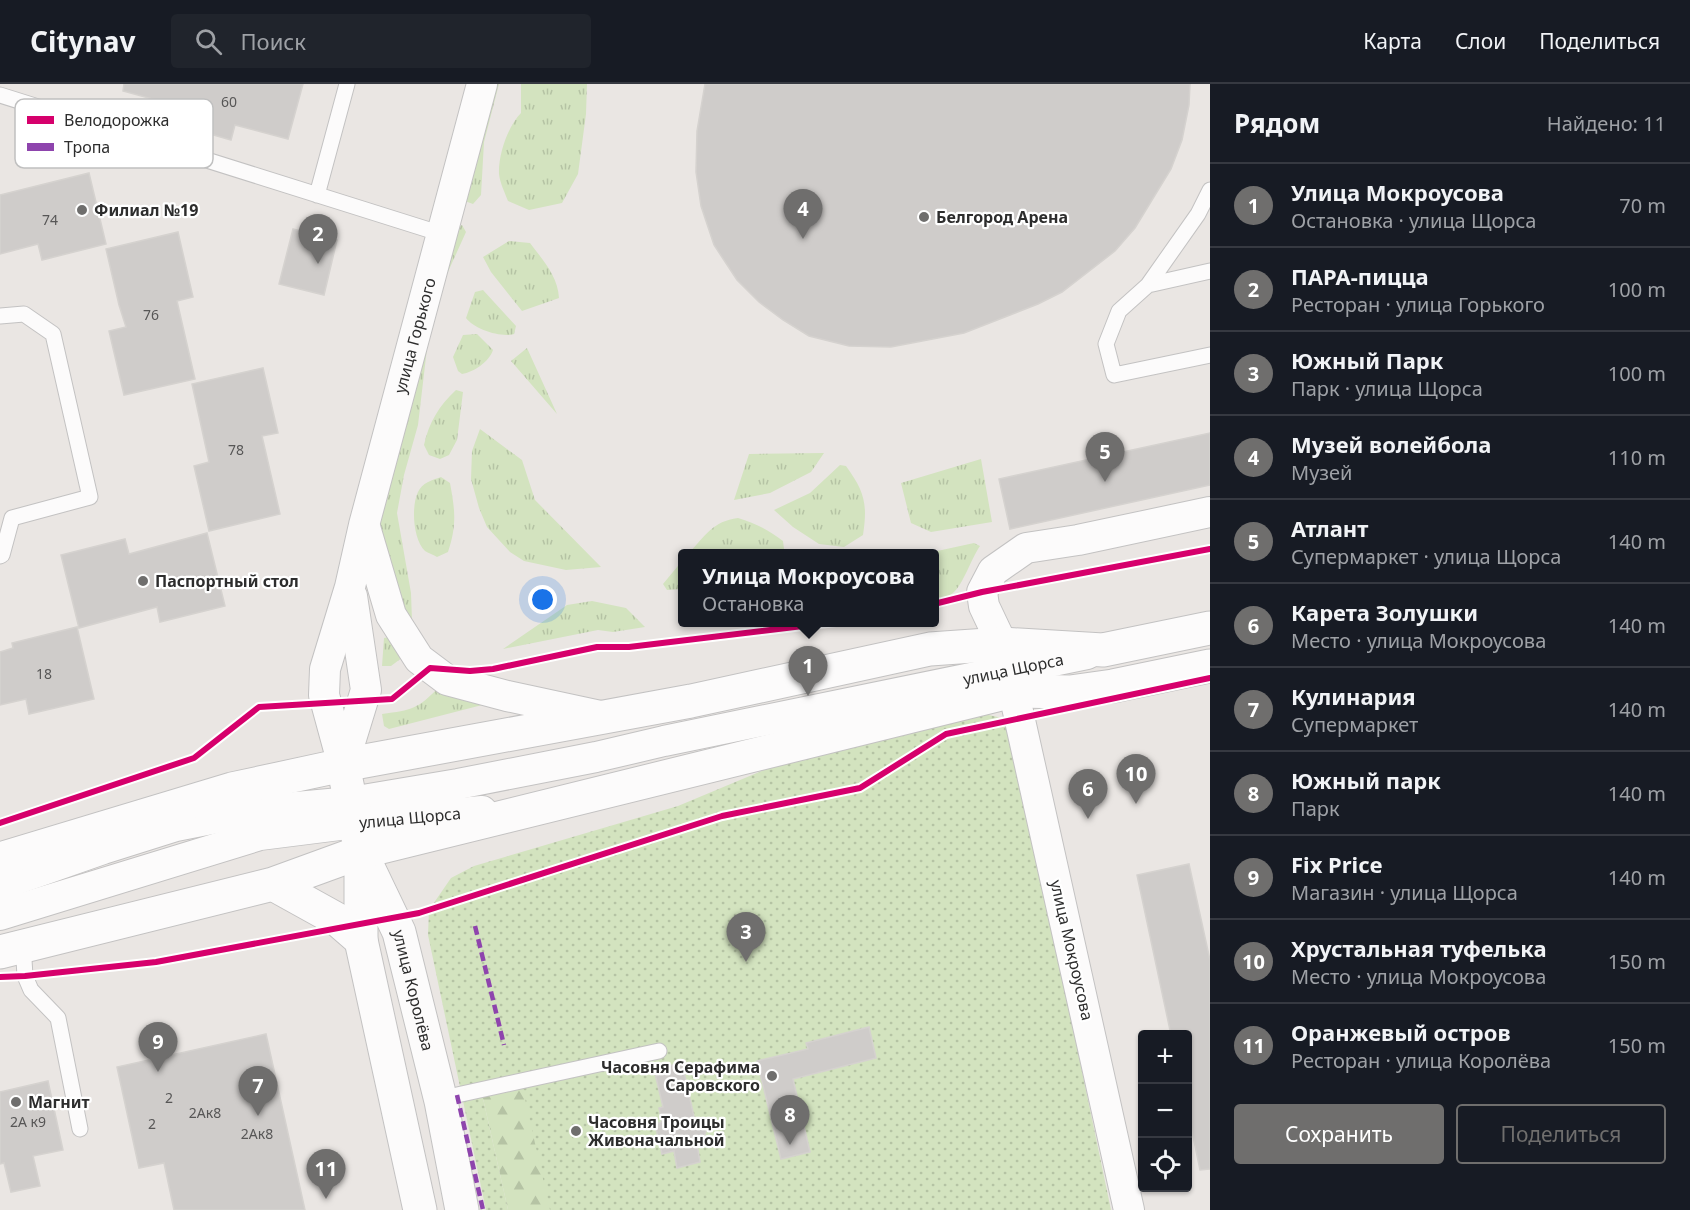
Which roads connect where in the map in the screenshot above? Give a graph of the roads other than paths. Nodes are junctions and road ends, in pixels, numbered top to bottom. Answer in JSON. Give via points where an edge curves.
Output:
{"nodes":[{"id":1,"x":347,"y":84,"type":"edge"},
{"id":2,"x":482,"y":84,"type":"edge"},
{"id":3,"x":0,"y":94,"type":"edge"},
{"id":4,"x":16,"y":99,"type":"edge"},
{"id":5,"x":213,"y":162,"type":"edge"},
{"id":6,"x":1210,"y":190,"type":"edge"},
{"id":7,"x":317,"y":195,"type":"junction"},
{"id":8,"x":442,"y":234,"type":"junction"},
{"id":9,"x":1210,"y":271,"type":"edge"},
{"id":10,"x":1148,"y":285,"type":"junction"},
{"id":11,"x":0,"y":316,"type":"edge"},
{"id":12,"x":1210,"y":355,"type":"edge"},
{"id":13,"x":1210,"y":512,"type":"edge"},
{"id":14,"x":364,"y":525,"type":"junction"},
{"id":15,"x":0,"y":556,"type":"edge"},
{"id":16,"x":350,"y":587,"type":"junction"},
{"id":17,"x":1210,"y":628,"type":"edge"},
{"id":18,"x":1210,"y":666,"type":"edge"},
{"id":19,"x":1008,"y":669,"type":"junction"},
{"id":20,"x":816,"y":711,"type":"junction"},
{"id":21,"x":603,"y":717,"type":"junction"},
{"id":22,"x":343,"y":765,"type":"junction"},
{"id":23,"x":550,"y":806,"type":"junction"},
{"id":24,"x":355,"y":826,"type":"junction"},
{"id":25,"x":0,"y":859,"type":"edge"},
{"id":26,"x":273,"y":884,"type":"junction"},
{"id":27,"x":0,"y":885,"type":"edge"},
{"id":28,"x":0,"y":915,"type":"edge"},
{"id":29,"x":361,"y":940,"type":"junction"},
{"id":30,"x":15,"y":948,"type":"edge"},
{"id":31,"x":659,"y":1052,"type":"dead end"},
{"id":32,"x":441,"y":1101,"type":"junction"},
{"id":33,"x":80,"y":1130,"type":"dead end"},
{"id":34,"x":420,"y":1210,"type":"edge"},
{"id":35,"x":462,"y":1210,"type":"edge"},
{"id":36,"x":1130,"y":1210,"type":"edge"}],
"edges":[{"from":1,"to":7,"type":"lane"},
{"from":2,"to":8,"type":"street","name":"улица Горького"},
{"from":3,"to":4,"type":"lane"},
{"from":5,"to":7,"type":"lane"},
{"from":6,"to":10,"type":"lane","via":[[1198,214]]},
{"from":7,"to":8,"type":"lane"},
{"from":8,"to":14,"type":"street","name":"улица Горького"},
{"from":9,"to":10,"type":"lane"},
{"from":10,"to":12,"type":"lane","via":[[1119,311],[1106,344],[1114,375]]},
{"from":11,"to":15,"type":"lane","via":[[24,314],[53,334],[90,497],[12,518]]},
{"from":13,"to":19,"type":"street","name":"улица Мокроусова","via":[[1026,548],[993,571],[982,592],[984,606]]},
{"from":14,"to":16,"type":"street","name":"улица Горького"},
{"from":14,"to":21,"type":"street","via":[[391,615],[419,659],[447,680]]},
{"from":16,"to":22,"type":"street","name":"улица Горького","via":[[366,690]]},
{"from":16,"to":22,"type":"street","name":"улица Горького","via":[[325,669],[324,695]]},
{"from":17,"to":19,"type":"main road"},
{"from":18,"to":19,"type":"main road","via":[[1070,692]]},
{"from":19,"to":20,"type":"street","name":"улица Щорса"},
{"from":19,"to":21,"type":"main road","via":[[930,648]]},
{"from":19,"to":23,"type":"main road"},
{"from":19,"to":36,"type":"street","name":"улица Мокроусова"},
{"from":20,"to":23,"type":"street","name":"улица Щорса"},
{"from":20,"to":24,"type":"street","name":"улица Щорса","via":[[516,773]]},
{"from":21,"to":22,"type":"main road"},
{"from":22,"to":24,"type":"main road"},
{"from":22,"to":25,"type":"main road","via":[[232,789]]},
{"from":23,"to":24,"type":"main road"},
{"from":24,"to":26,"type":"main road"},
{"from":24,"to":27,"type":"street","name":"улица Щорса","via":[[252,811],[177,826]]},
{"from":24,"to":28,"type":"street","name":"улица Щорса","via":[[260,835]]},
{"from":24,"to":29,"type":"main road"},
{"from":24,"to":32,"type":"main road","name":"улица Королёва","via":[[399,932]]},
{"from":26,"to":29,"type":"main road","via":[[338,920]]},
{"from":26,"to":30,"type":"main road"},
{"from":29,"to":34,"type":"main road"},
{"from":30,"to":33,"type":"lane","via":[[24,960],[25,976],[32,990],[58,1018]]},
{"from":31,"to":32,"type":"lane"},
{"from":32,"to":35,"type":"main road","name":"улица Королёва"}]}
